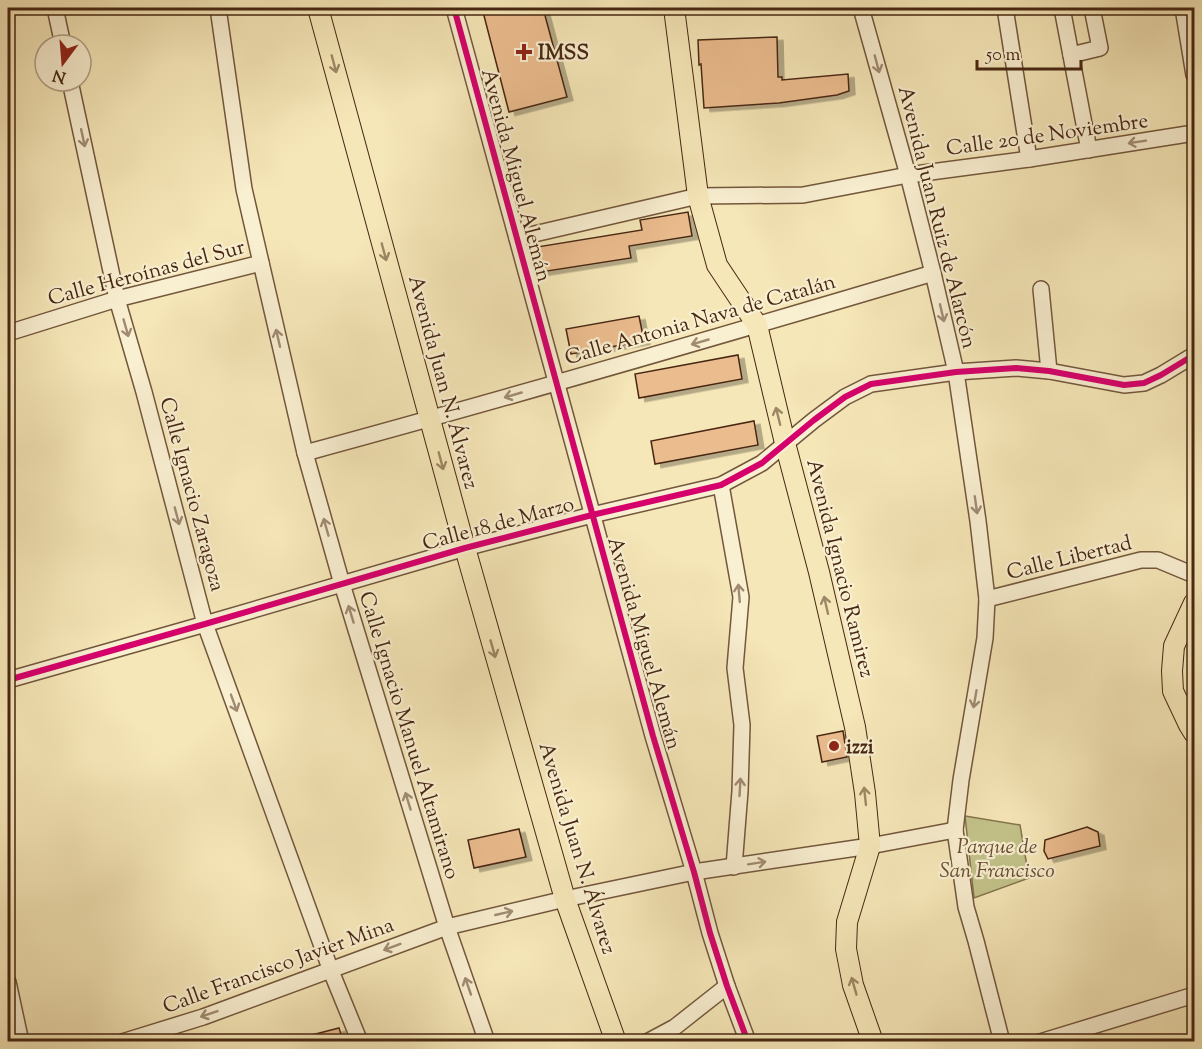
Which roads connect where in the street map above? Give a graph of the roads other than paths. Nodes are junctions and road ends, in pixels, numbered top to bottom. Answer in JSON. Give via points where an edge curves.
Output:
{"nodes":[{"id":1,"x":55,"y":8,"type":"edge"},
{"id":2,"x":218,"y":8,"type":"edge"},
{"id":3,"x":318,"y":8,"type":"edge"},
{"id":4,"x":454,"y":8,"type":"edge"},
{"id":5,"x":674,"y":8,"type":"edge"},
{"id":6,"x":861,"y":8,"type":"edge"},
{"id":7,"x":1005,"y":8,"type":"edge"},
{"id":8,"x":1062,"y":8,"type":"edge"},
{"id":9,"x":1092,"y":8,"type":"edge"},
{"id":10,"x":1183,"y":8,"type":"edge"},
{"id":11,"x":60,"y":33,"type":"edge"},
{"id":12,"x":1071,"y":55,"type":"junction"},
{"id":13,"x":1194,"y":75,"type":"edge"},
{"id":14,"x":73,"y":93,"type":"edge"},
{"id":15,"x":1194,"y":133,"type":"edge"},
{"id":16,"x":1089,"y":150,"type":"junction"},
{"id":17,"x":1029,"y":159,"type":"junction"},
{"id":18,"x":908,"y":175,"type":"junction"},
{"id":19,"x":698,"y":196,"type":"junction"},
{"id":20,"x":517,"y":238,"type":"junction"},
{"id":21,"x":261,"y":263,"type":"junction"},
{"id":22,"x":933,"y":273,"type":"junction"},
{"id":23,"x":1041,"y":289,"type":"dead end"},
{"id":24,"x":117,"y":299,"type":"junction"},
{"id":25,"x":757,"y":326,"type":"junction"},
{"id":26,"x":8,"y":333,"type":"edge"},
{"id":27,"x":1194,"y":355,"type":"edge"},
{"id":28,"x":1049,"y":371,"type":"junction"},
{"id":29,"x":956,"y":372,"type":"junction"},
{"id":30,"x":556,"y":383,"type":"junction"},
{"id":31,"x":429,"y":419,"type":"junction"},
{"id":32,"x":785,"y":443,"type":"junction"},
{"id":33,"x":305,"y":453,"type":"junction"},
{"id":34,"x":721,"y":485,"type":"junction"},
{"id":35,"x":592,"y":515,"type":"junction"},
{"id":36,"x":465,"y":548,"type":"junction"},
{"id":37,"x":1194,"y":575,"type":"edge"},
{"id":38,"x":342,"y":584,"type":"junction"},
{"id":39,"x":987,"y":599,"type":"junction"},
{"id":40,"x":1194,"y":603,"type":"edge"},
{"id":41,"x":205,"y":624,"type":"junction"},
{"id":42,"x":8,"y":680,"type":"edge"},
{"id":43,"x":1194,"y":733,"type":"edge"},
{"id":44,"x":955,"y":830,"type":"junction"},
{"id":45,"x":870,"y":846,"type":"junction"},
{"id":46,"x":734,"y":867,"type":"junction"},
{"id":47,"x":694,"y":872,"type":"junction"},
{"id":48,"x":564,"y":899,"type":"junction"},
{"id":49,"x":447,"y":927,"type":"junction"},
{"id":50,"x":331,"y":970,"type":"junction"},
{"id":51,"x":8,"y":982,"type":"edge"},
{"id":52,"x":727,"y":986,"type":"junction"},
{"id":53,"x":1194,"y":995,"type":"edge"},
{"id":54,"x":21,"y":1041,"type":"edge"},
{"id":55,"x":122,"y":1041,"type":"edge"},
{"id":56,"x":360,"y":1041,"type":"edge"},
{"id":57,"x":487,"y":1041,"type":"edge"},
{"id":58,"x":616,"y":1041,"type":"edge"},
{"id":59,"x":647,"y":1041,"type":"edge"},
{"id":60,"x":748,"y":1041,"type":"edge"},
{"id":61,"x":873,"y":1041,"type":"edge"},
{"id":62,"x":1002,"y":1041,"type":"edge"},
{"id":63,"x":1040,"y":1041,"type":"edge"}],
"edges":[{"from":1,"to":11,"type":"street"},
{"from":2,"to":21,"type":"street","name":"Calle Ignacio Manuel Altamirano","via":[[244,189]]},
{"from":3,"to":31,"type":"main road","name":"Avenida Juan N. Álvarez","one_way":true},
{"from":4,"to":20,"type":"street","name":"Avenida Miguel Alemán"},
{"from":5,"to":19,"type":"main road","name":"Avenida Ignacio Ramirez"},
{"from":6,"to":18,"type":"street","name":"Avenida Juan Ruiz de Alarcón","one_way":true},
{"from":7,"to":17,"type":"street"},
{"from":8,"to":12,"type":"street"},
{"from":9,"to":12,"type":"street","via":[[1100,48]]},
{"from":10,"to":13,"type":"street"},
{"from":12,"to":16,"type":"street"},
{"from":14,"to":24,"type":"street","name":"Calle Ignacio Zaragoza","one_way":true},
{"from":15,"to":16,"type":"street","name":"Calle 20 de Noviembre","one_way":true},
{"from":16,"to":17,"type":"street","name":"Calle 20 de Noviembre"},
{"from":17,"to":18,"type":"street","name":"Calle 20 de Noviembre"},
{"from":18,"to":19,"type":"street","name":"Calle 20 de Noviembre","via":[[803,195]]},
{"from":18,"to":22,"type":"street","name":"Avenida Juan Ruiz de Alarcón"},
{"from":19,"to":20,"type":"street","name":"Calle 20 de Noviembre"},
{"from":19,"to":25,"type":"main road","name":"Avenida Ignacio Ramirez","via":[[717,265]]},
{"from":20,"to":30,"type":"street","name":"Avenida Miguel Alemán"},
{"from":21,"to":24,"type":"street","name":"Calle Heroínas del Sur"},
{"from":33,"to":21,"type":"street","name":"Calle Ignacio Manuel Altamirano","one_way":true},
{"from":22,"to":25,"type":"street","name":"Calle Antonia Nava de Catalán"},
{"from":22,"to":29,"type":"street","name":"Avenida Juan Ruiz de Alarcón","one_way":true},
{"from":23,"to":28,"type":"street"},
{"from":24,"to":26,"type":"street","name":"Calle Heroínas del Sur"},
{"from":24,"to":41,"type":"street","name":"Calle Ignacio Zaragoza","one_way":true},
{"from":25,"to":30,"type":"street","name":"Calle Antonia Nava de Catalán","one_way":true},
{"from":32,"to":25,"type":"main road","name":"Avenida Ignacio Ramirez","one_way":true},
{"from":27,"to":28,"type":"street","name":"Calle 18 de Marzo","via":[[1144,383],[1124,385]]},
{"from":28,"to":29,"type":"street","name":"Calle 18 de Marzo","via":[[1016,368]]},
{"from":29,"to":32,"type":"street","name":"Calle 18 de Marzo","via":[[871,384],[845,397]]},
{"from":29,"to":39,"type":"street","name":"Avenida Juan Ruiz de Alarcón","one_way":true},
{"from":30,"to":31,"type":"street","name":"Calle Antonia Nava de Catalán","one_way":true},
{"from":30,"to":35,"type":"street","name":"Avenida Miguel Alemán"},
{"from":31,"to":33,"type":"street","name":"Calle Antonia Nava de Catalán"},
{"from":31,"to":36,"type":"main road","name":"Avenida Juan N. Álvarez","one_way":true},
{"from":32,"to":34,"type":"street","name":"Calle 18 de Marzo","via":[[762,463]]},
{"from":45,"to":32,"type":"main road","name":"Avenida Ignacio Ramirez","one_way":true,"via":[[855,727]]},
{"from":38,"to":33,"type":"street","name":"Calle Ignacio Manuel Altamirano","one_way":true},
{"from":34,"to":35,"type":"street","name":"Calle 18 de Marzo"},
{"from":46,"to":34,"type":"street","one_way":true,"via":[[742,725],[735,668],[741,597]]},
{"from":35,"to":36,"type":"street","name":"Calle 18 de Marzo"},
{"from":35,"to":47,"type":"street","name":"Avenida Miguel Alemán"},
{"from":36,"to":38,"type":"street","name":"Calle 18 de Marzo"},
{"from":36,"to":48,"type":"main road","name":"Avenida Juan N. Álvarez","one_way":true},
{"from":37,"to":39,"type":"street","name":"Calle Libertad","via":[[1158,560],[1141,560]]},
{"from":38,"to":41,"type":"street","name":"Calle 18 de Marzo"},
{"from":49,"to":38,"type":"street","name":"Calle Ignacio Manuel Altamirano","one_way":true},
{"from":39,"to":44,"type":"street","name":"Avenida Juan Ruiz de Alarcón","one_way":true,"via":[[985,638]]},
{"from":40,"to":43,"type":"main road","via":[[1174,646],[1172,671],[1173,691]]},
{"from":41,"to":42,"type":"street","name":"Calle 18 de Marzo"},
{"from":41,"to":50,"type":"street","name":"Calle Ignacio Zaragoza","one_way":true},
{"from":44,"to":45,"type":"street","name":"Calle Francisco Javier Mina"},
{"from":44,"to":62,"type":"street","name":"Avenida Juan Ruiz de Alarcón","via":[[966,907]]},
{"from":46,"to":45,"type":"street","name":"Calle Francisco Javier Mina","one_way":true},
{"from":61,"to":45,"type":"main road","name":"Avenida Ignacio Ramirez","one_way":true,"via":[[853,986],[846,949],[847,922]]},
{"from":46,"to":47,"type":"street","name":"Calle Francisco Javier Mina"},
{"from":47,"to":48,"type":"street","name":"Calle Francisco Javier Mina"},
{"from":47,"to":52,"type":"street","name":"Avenida Miguel Alemán"},
{"from":49,"to":48,"type":"street","name":"Calle Francisco Javier Mina","one_way":true},
{"from":48,"to":58,"type":"main road","name":"Avenida Juan N. Álvarez"},
{"from":49,"to":50,"type":"street","name":"Calle Francisco Javier Mina","one_way":true},
{"from":57,"to":49,"type":"street","name":"Calle Ignacio Manuel Altamirano","one_way":true},
{"from":50,"to":55,"type":"street","name":"Calle Francisco Javier Mina","one_way":true,"via":[[203,1017]]},
{"from":50,"to":56,"type":"street","name":"Calle Ignacio Zaragoza"},
{"from":51,"to":54,"type":"street"},
{"from":52,"to":59,"type":"street","via":[[675,1027]]},
{"from":52,"to":60,"type":"street","name":"Avenida Miguel Alemán"},
{"from":53,"to":63,"type":"street"}]}
